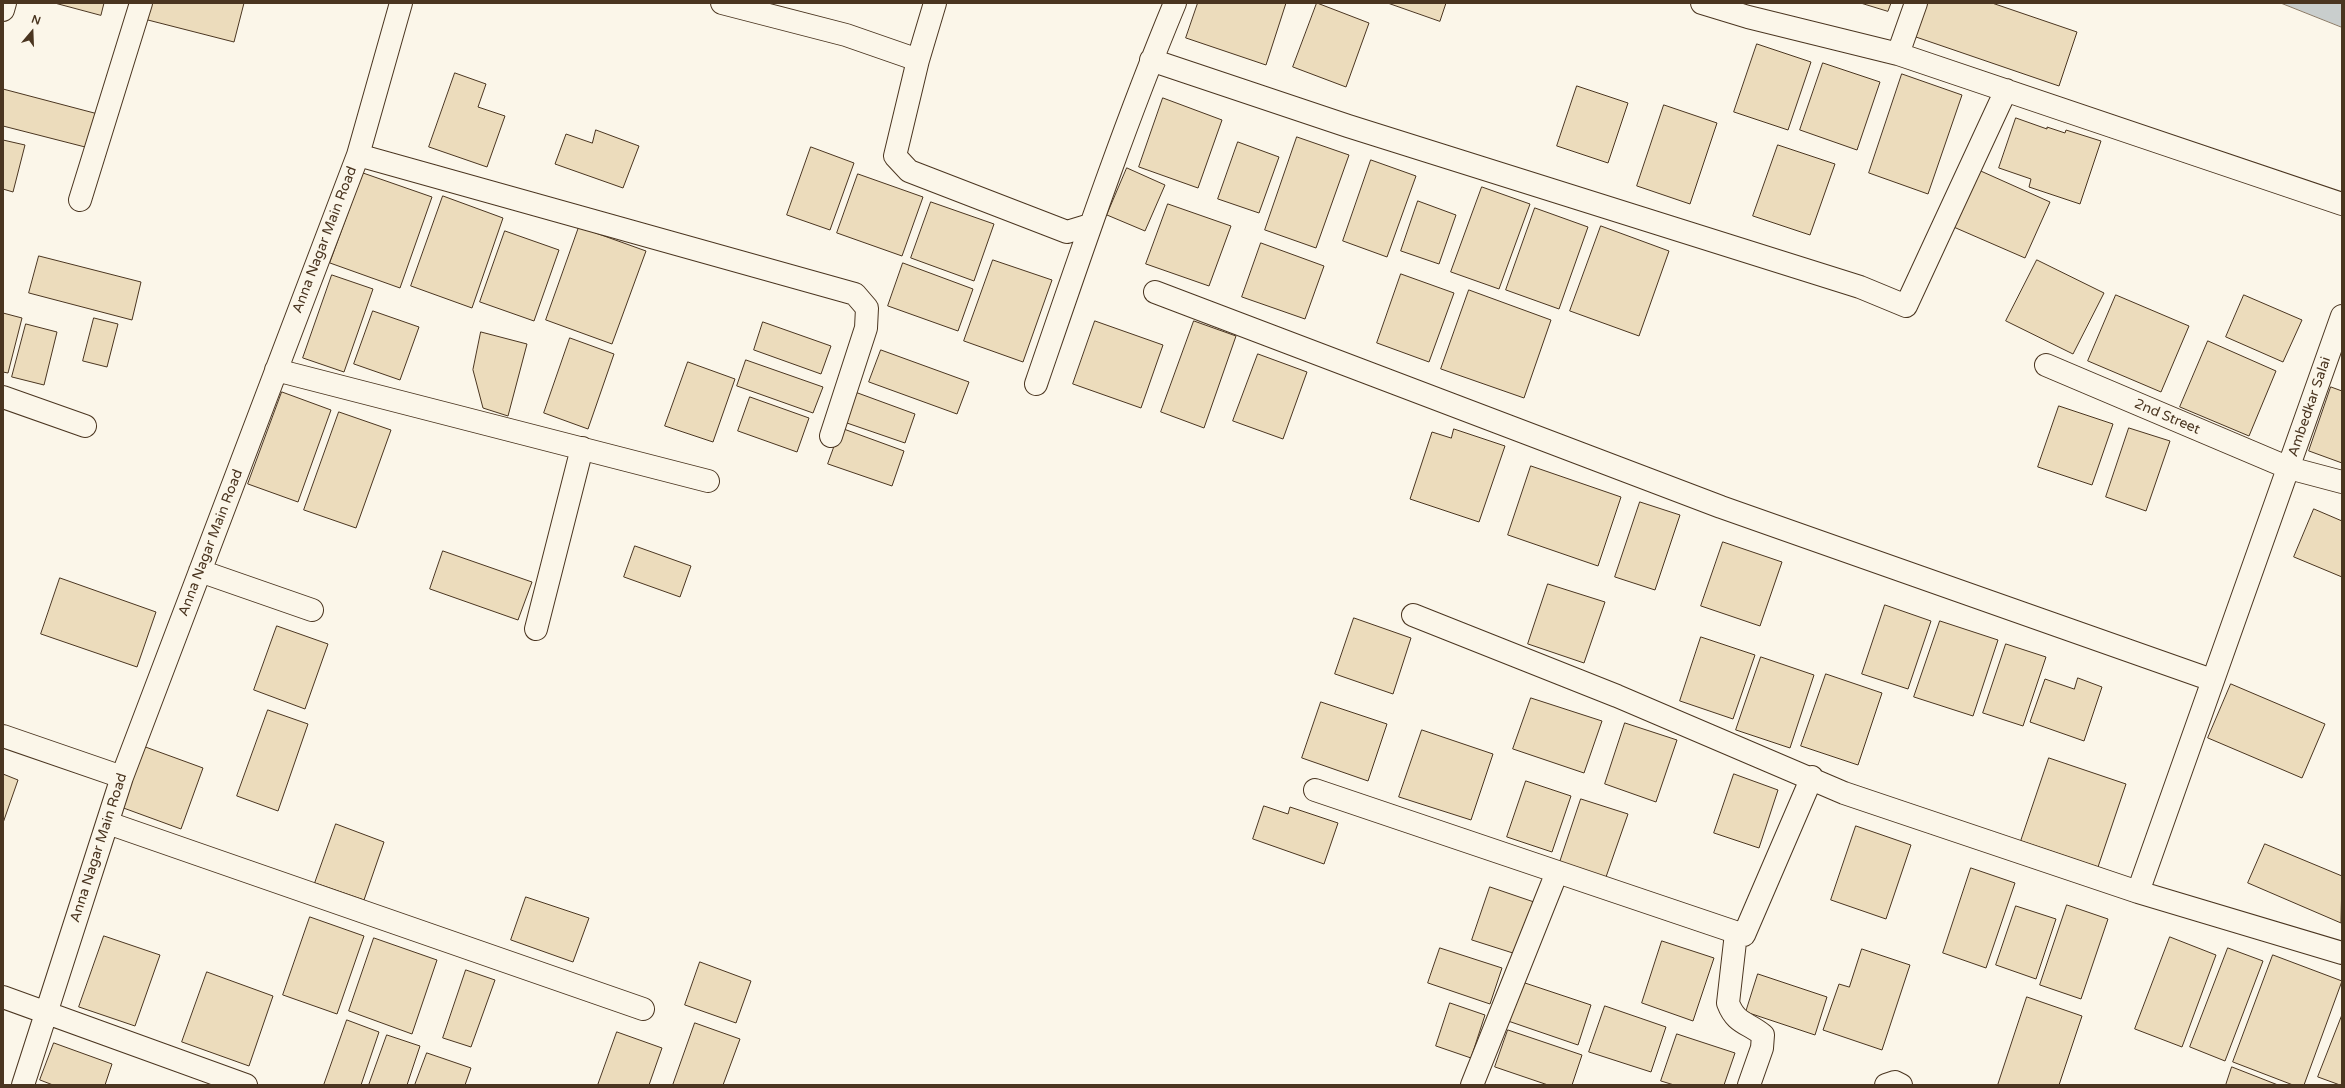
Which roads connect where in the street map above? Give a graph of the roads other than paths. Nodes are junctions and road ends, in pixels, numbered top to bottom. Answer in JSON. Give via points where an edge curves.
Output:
{"nodes":[{"id":1,"x":5,"y":3,"type":"edge"},
{"id":2,"x":141,"y":3,"type":"edge"},
{"id":3,"x":401,"y":3,"type":"edge"},
{"id":4,"x":722,"y":3,"type":"edge"},
{"id":5,"x":935,"y":3,"type":"edge"},
{"id":6,"x":1175,"y":3,"type":"edge"},
{"id":7,"x":1702,"y":3,"type":"edge"},
{"id":8,"x":1916,"y":3,"type":"edge"},
{"id":9,"x":3,"y":10,"type":"edge"},
{"id":10,"x":1750,"y":10,"type":"edge"},
{"id":11,"x":1898,"y":54,"type":"junction"},
{"id":12,"x":918,"y":60,"type":"junction"},
{"id":13,"x":1151,"y":60,"type":"junction"},
{"id":14,"x":2006,"y":90,"type":"junction"},
{"id":15,"x":358,"y":155,"type":"junction"},
{"id":16,"x":80,"y":200,"type":"dead end"},
{"id":17,"x":2342,"y":204,"type":"edge"},
{"id":18,"x":1090,"y":225,"type":"junction"},
{"id":19,"x":1155,"y":292,"type":"dead end"},
{"id":20,"x":2342,"y":316,"type":"edge"},
{"id":21,"x":2046,"y":365,"type":"dead end"},
{"id":22,"x":276,"y":370,"type":"junction"},
{"id":23,"x":1036,"y":384,"type":"dead end"},
{"id":24,"x":3,"y":397,"type":"edge"},
{"id":25,"x":86,"y":426,"type":"dead end"},
{"id":26,"x":831,"y":436,"type":"dead end"},
{"id":27,"x":582,"y":448,"type":"junction"},
{"id":28,"x":2289,"y":468,"type":"junction"},
{"id":29,"x":708,"y":480,"type":"dead end"},
{"id":30,"x":2342,"y":482,"type":"edge"},
{"id":31,"x":200,"y":571,"type":"junction"},
{"id":32,"x":312,"y":610,"type":"dead end"},
{"id":33,"x":1413,"y":615,"type":"dead end"},
{"id":34,"x":536,"y":629,"type":"dead end"},
{"id":35,"x":2212,"y":680,"type":"junction"},
{"id":36,"x":3,"y":736,"type":"edge"},
{"id":37,"x":122,"y":777,"type":"junction"},
{"id":38,"x":1812,"y":777,"type":"junction"},
{"id":39,"x":1315,"y":790,"type":"dead end"},
{"id":40,"x":108,"y":823,"type":"junction"},
{"id":41,"x":1557,"y":872,"type":"junction"},
{"id":42,"x":2138,"y":892,"type":"junction"},
{"id":43,"x":1736,"y":933,"type":"junction"},
{"id":44,"x":2342,"y":953,"type":"edge"},
{"id":45,"x":3,"y":997,"type":"edge"},
{"id":46,"x":643,"y":1009,"type":"dead end"},
{"id":47,"x":45,"y":1011,"type":"junction"},
{"id":48,"x":22,"y":1085,"type":"edge"},
{"id":49,"x":246,"y":1085,"type":"edge"},
{"id":50,"x":1472,"y":1085,"type":"edge"},
{"id":51,"x":1749,"y":1085,"type":"edge"},
{"id":52,"x":1886,"y":1085,"type":"edge"},
{"id":53,"x":1901,"y":1085,"type":"edge"}],
"edges":[{"from":1,"to":9,"type":"street"},
{"from":2,"to":16,"type":"street"},
{"from":3,"to":15,"type":"street","name":"Anna Nagar Main Road"},
{"from":4,"to":12,"type":"street","via":[[846,35]]},
{"from":5,"to":12,"type":"street"},
{"from":6,"to":13,"type":"street"},
{"from":7,"to":10,"type":"street"},
{"from":8,"to":11,"type":"street"},
{"from":10,"to":11,"type":"street"},
{"from":11,"to":14,"type":"street"},
{"from":12,"to":18,"type":"street","via":[[896,156],[909,171],[1067,232]]},
{"from":13,"to":14,"type":"street","via":[[1348,126],[1860,287],[1906,306]]},
{"from":13,"to":18,"type":"street"},
{"from":14,"to":17,"type":"street"},
{"from":15,"to":22,"type":"street","name":"Anna Nagar Main Road"},
{"from":15,"to":26,"type":"street","via":[[855,294],[867,308],[866,328]]},
{"from":18,"to":23,"type":"street"},
{"from":19,"to":35,"type":"street","via":[[1721,507]]},
{"from":20,"to":28,"type":"street","name":"Ambedkar Salai"},
{"from":21,"to":28,"type":"street","name":"2nd Street"},
{"from":22,"to":27,"type":"street"},
{"from":22,"to":31,"type":"street","name":"Anna Nagar Main Road"},
{"from":24,"to":25,"type":"street"},
{"from":27,"to":29,"type":"street"},
{"from":27,"to":34,"type":"street"},
{"from":28,"to":30,"type":"street","name":"Ambedkar Salai"},
{"from":28,"to":35,"type":"street"},
{"from":31,"to":32,"type":"street"},
{"from":31,"to":37,"type":"street","name":"Anna Nagar Main Road"},
{"from":33,"to":38,"type":"street"},
{"from":35,"to":42,"type":"street"},
{"from":36,"to":37,"type":"street"},
{"from":37,"to":40,"type":"street","name":"Anna Nagar Main Road"},
{"from":38,"to":42,"type":"street","via":[[1844,793]]},
{"from":38,"to":43,"type":"street","via":[[1744,935]]},
{"from":39,"to":41,"type":"street"},
{"from":40,"to":46,"type":"street"},
{"from":40,"to":47,"type":"street","name":"Anna Nagar Main Road"},
{"from":41,"to":43,"type":"street"},
{"from":41,"to":50,"type":"street"},
{"from":42,"to":44,"type":"street"},
{"from":43,"to":51,"type":"street","via":[[1728,1003],[1738,1021],[1753,1027],[1763,1035],[1762,1048]]},
{"from":45,"to":47,"type":"street"},
{"from":47,"to":48,"type":"street","name":"Anna Nagar Main Road"},
{"from":47,"to":49,"type":"street"},
{"from":52,"to":53,"type":"street","via":[[1895,1082]]}]}
